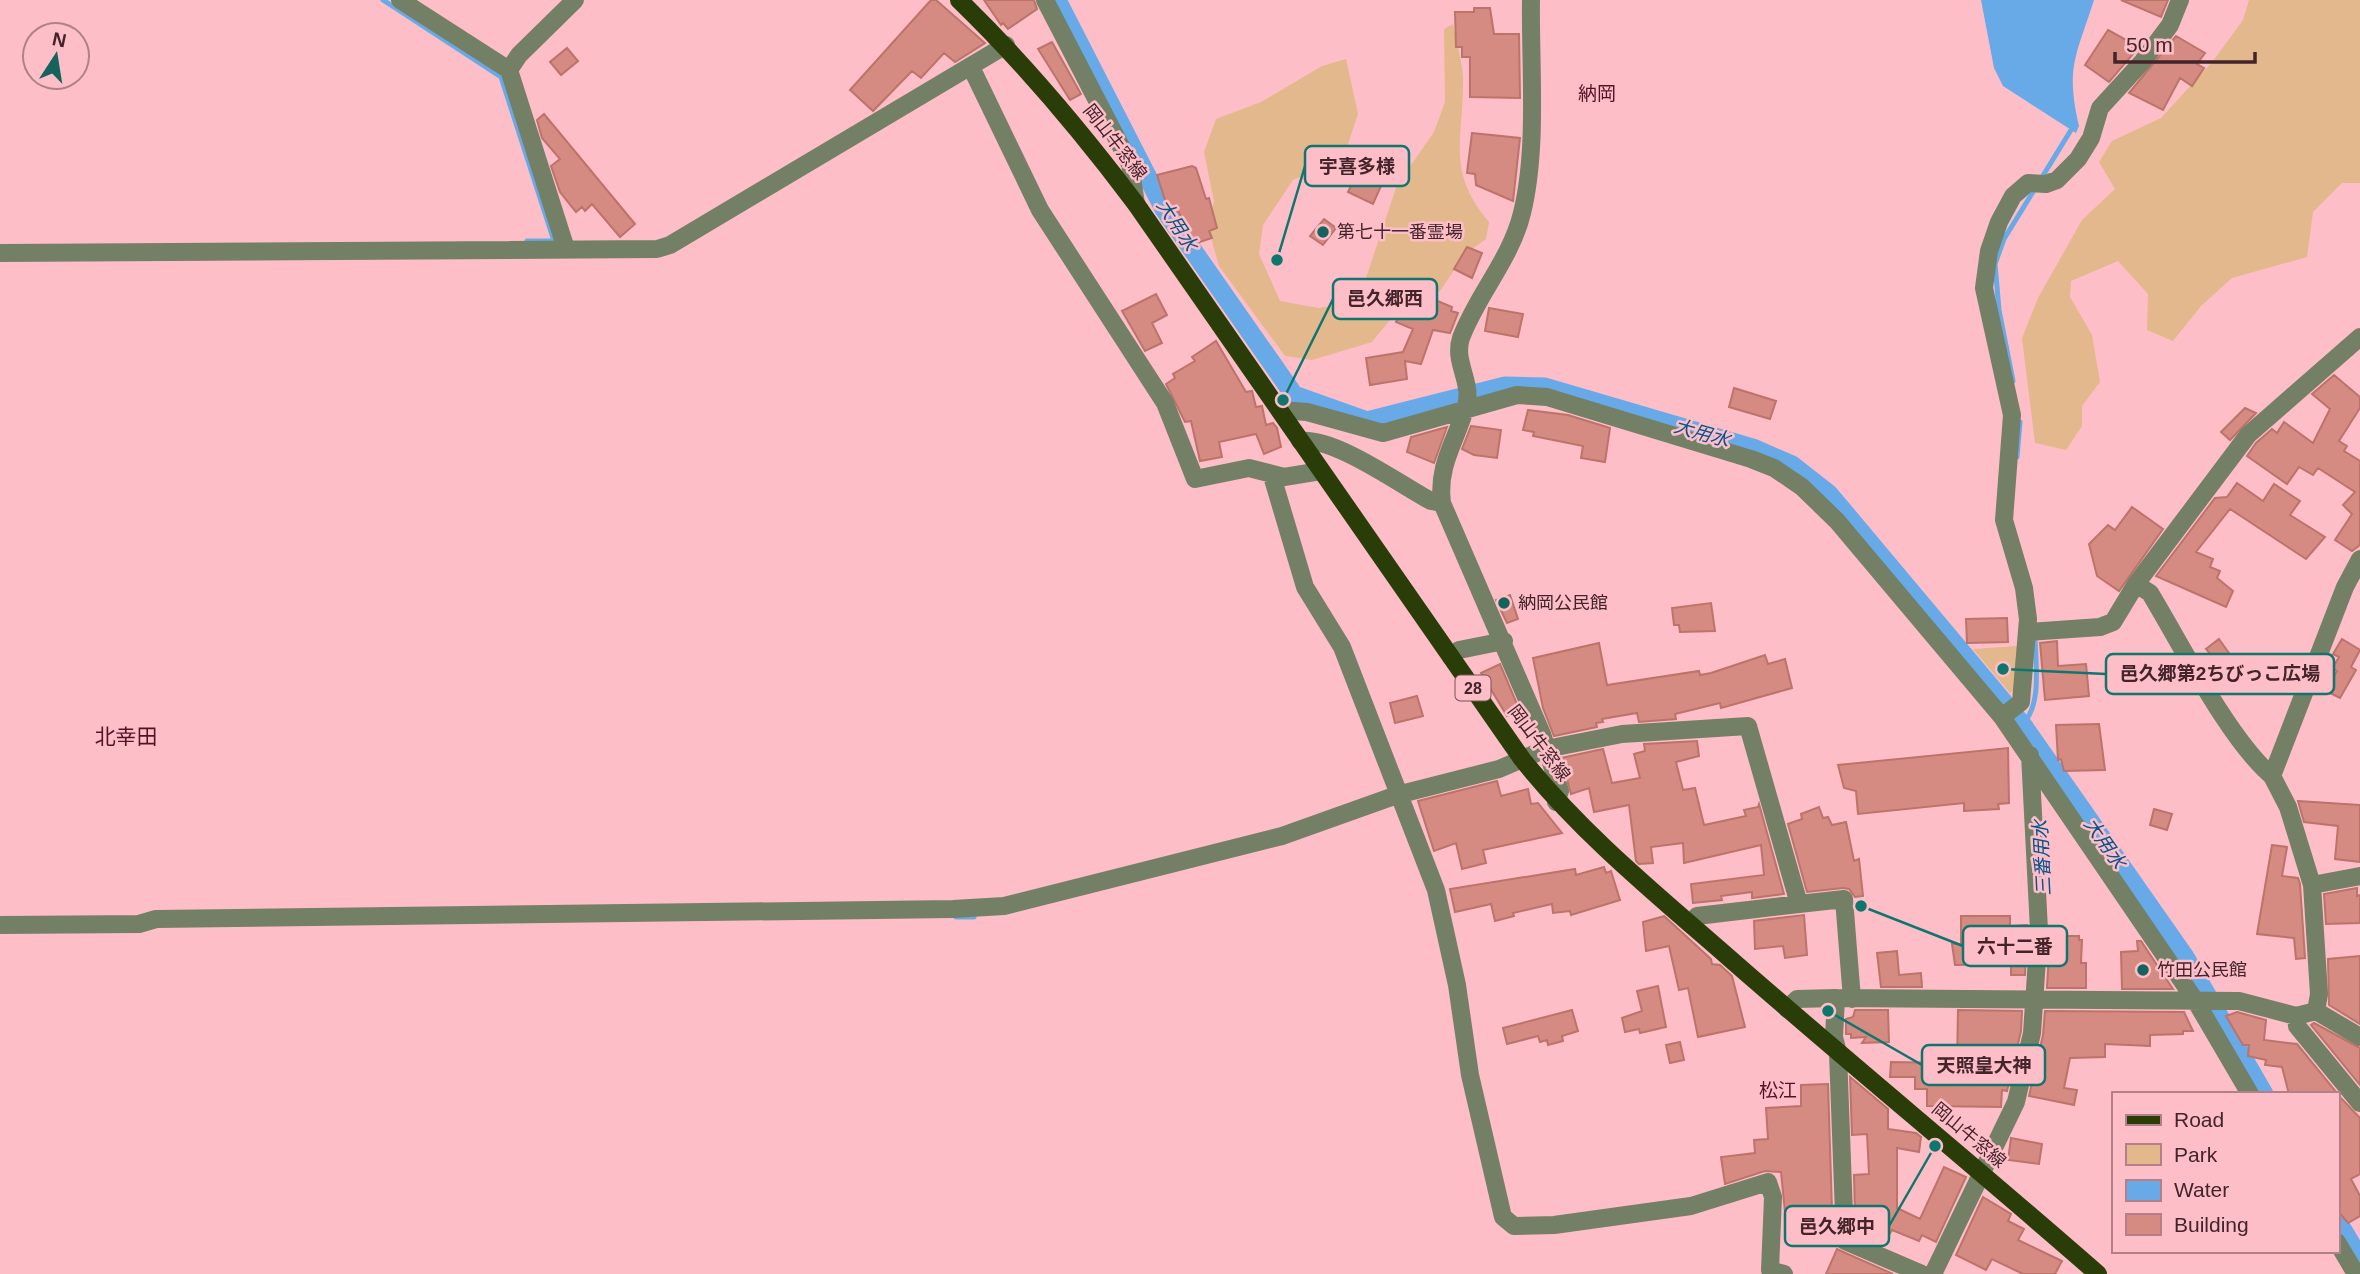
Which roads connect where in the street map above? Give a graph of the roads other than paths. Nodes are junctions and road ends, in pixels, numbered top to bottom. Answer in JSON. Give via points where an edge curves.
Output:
{"nodes":[{"id":1,"x":400,"y":0,"type":"edge"},
{"id":2,"x":575,"y":0,"type":"edge"},
{"id":3,"x":959,"y":0,"type":"edge"},
{"id":4,"x":1045,"y":0,"type":"edge"},
{"id":5,"x":1531,"y":0,"type":"edge"},
{"id":6,"x":2179,"y":0,"type":"edge"},
{"id":7,"x":1006,"y":45,"type":"junction"},
{"id":8,"x":971,"y":67,"type":"junction"},
{"id":9,"x":509,"y":69,"type":"junction"},
{"id":10,"x":1136,"y":204,"type":"junction"},
{"id":11,"x":566,"y":249,"type":"junction"},
{"id":12,"x":0,"y":253,"type":"edge"},
{"id":13,"x":2360,"y":337,"type":"edge"},
{"id":14,"x":1466,"y":399,"type":"junction"},
{"id":15,"x":1280,"y":410,"type":"junction"},
{"id":16,"x":1300,"y":441,"type":"junction"},
{"id":17,"x":1321,"y":471,"type":"junction"},
{"id":18,"x":1272,"y":476,"type":"junction"},
{"id":19,"x":1442,"y":503,"type":"junction"},
{"id":20,"x":2360,"y":559,"type":"edge"},
{"id":21,"x":2136,"y":584,"type":"junction"},
{"id":22,"x":2028,"y":632,"type":"junction"},
{"id":23,"x":1504,"y":641,"type":"junction"},
{"id":24,"x":1451,"y":657,"type":"junction"},
{"id":25,"x":2008,"y":712,"type":"junction"},
{"id":26,"x":1546,"y":749,"type":"junction"},
{"id":27,"x":2029,"y":755,"type":"junction"},
{"id":28,"x":1522,"y":759,"type":"junction"},
{"id":29,"x":2272,"y":776,"type":"junction"},
{"id":30,"x":1397,"y":795,"type":"junction"},
{"id":31,"x":1556,"y":802,"type":"junction"},
{"id":32,"x":2360,"y":876,"type":"edge"},
{"id":33,"x":2312,"y":885,"type":"junction"},
{"id":34,"x":1799,"y":904,"type":"junction"},
{"id":35,"x":1690,"y":924,"type":"junction"},
{"id":36,"x":0,"y":925,"type":"edge"},
{"id":37,"x":1844,"y":998,"type":"junction"},
{"id":38,"x":2035,"y":1000,"type":"junction"},
{"id":39,"x":2204,"y":1000,"type":"junction"},
{"id":40,"x":1787,"y":1009,"type":"junction"},
{"id":41,"x":2316,"y":1011,"type":"junction"},
{"id":42,"x":2296,"y":1016,"type":"junction"},
{"id":43,"x":2360,"y":1037,"type":"edge"},
{"id":44,"x":1838,"y":1053,"type":"junction"},
{"id":45,"x":2249,"y":1092,"type":"edge"},
{"id":46,"x":2360,"y":1103,"type":"edge"},
{"id":47,"x":1983,"y":1174,"type":"junction"},
{"id":48,"x":2339,"y":1245,"type":"edge"},
{"id":49,"x":1784,"y":1274,"type":"edge"},
{"id":50,"x":1922,"y":1274,"type":"edge"},
{"id":51,"x":1933,"y":1274,"type":"edge"},
{"id":52,"x":2098,"y":1274,"type":"edge"},
{"id":53,"x":2356,"y":1274,"type":"edge"}],
"edges":[{"from":1,"to":9,"type":"street"},
{"from":2,"to":9,"type":"street"},
{"from":3,"to":7,"type":"main road","name":"岡山牛窓線","number":"28"},
{"from":4,"to":10,"type":"street","via":[[1130,164]]},
{"from":5,"to":14,"type":"street","via":[[1530,145],[1522,214],[1462,338],[1457,357]]},
{"from":6,"to":22,"type":"street","via":[[2170,25],[2100,108],[2086,148],[2057,180],[2028,183],[2013,196],[1989,251],[1984,288],[2012,415],[2004,520],[2024,588]]},
{"from":7,"to":8,"type":"street"},
{"from":7,"to":10,"type":"main road","name":"岡山牛窓線","number":"28","via":[[1081,131]]},
{"from":8,"to":11,"type":"street","via":[[670,245]]},
{"from":8,"to":18,"type":"street","via":[[1040,210],[1166,403],[1195,480],[1249,468]]},
{"from":9,"to":11,"type":"street"},
{"from":10,"to":15,"type":"main road","name":"岡山牛窓線","number":"28"},
{"from":11,"to":12,"type":"street"},
{"from":13,"to":21,"type":"street","via":[[2248,435]]},
{"from":14,"to":15,"type":"street","via":[[1383,432],[1307,412]]},
{"from":14,"to":19,"type":"street","via":[[1443,471]]},
{"from":14,"to":25,"type":"street","via":[[1547,397],[1777,461],[1837,521]]},
{"from":15,"to":16,"type":"main road","name":"岡山牛窓線","number":"28"},
{"from":16,"to":17,"type":"main road","name":"岡山牛窓線","number":"28"},
{"from":16,"to":19,"type":"street","via":[[1343,453]]},
{"from":17,"to":18,"type":"street"},
{"from":17,"to":24,"type":"main road","name":"岡山牛窓線","number":"28"},
{"from":18,"to":30,"type":"street","via":[[1305,587],[1342,647]]},
{"from":19,"to":23,"type":"street"},
{"from":20,"to":29,"type":"street"},
{"from":21,"to":22,"type":"street","via":[[2113,622]]},
{"from":21,"to":29,"type":"street","via":[[2150,593],[2224,715]]},
{"from":22,"to":25,"type":"street","via":[[2021,702]]},
{"from":23,"to":24,"type":"street","via":[[1459,650]]},
{"from":23,"to":26,"type":"street"},
{"from":24,"to":28,"type":"main road","name":"岡山牛窓線","number":"28"},
{"from":25,"to":27,"type":"street"},
{"from":26,"to":28,"type":"street"},
{"from":26,"to":31,"type":"street","via":[[1560,791]]},
{"from":26,"to":34,"type":"street","via":[[1622,734],[1748,726]]},
{"from":27,"to":38,"type":"street","via":[[2039,930]]},
{"from":27,"to":39,"type":"street"},
{"from":28,"to":30,"type":"street"},
{"from":28,"to":31,"type":"main road","name":"岡山牛窓線","number":"28"},
{"from":29,"to":33,"type":"street","via":[[2288,807]]},
{"from":30,"to":36,"type":"street","via":[[1282,836],[1004,906]]},
{"from":30,"to":49,"type":"street","via":[[1436,890],[1470,1075],[1503,1217],[1514,1226],[1568,1223],[1691,1206],[1768,1182],[1773,1197],[1770,1270]]},
{"from":31,"to":35,"type":"main road","name":"岡山牛窓線","number":"28"},
{"from":32,"to":33,"type":"street"},
{"from":33,"to":41,"type":"street","via":[[2319,994]]},
{"from":34,"to":35,"type":"street","via":[[1697,916]]},
{"from":34,"to":37,"type":"street","via":[[1844,899]]},
{"from":35,"to":40,"type":"main road","name":"岡山牛窓線","number":"28"},
{"from":37,"to":38,"type":"street"},
{"from":37,"to":40,"type":"street","via":[[1797,999]]},
{"from":37,"to":44,"type":"street","via":[[1834,1037]]},
{"from":38,"to":39,"type":"street"},
{"from":38,"to":47,"type":"street","via":[[2016,1102]]},
{"from":39,"to":42,"type":"street","via":[[2239,1001]]},
{"from":39,"to":45,"type":"street"},
{"from":40,"to":44,"type":"main road","name":"岡山牛窓線","number":"28"},
{"from":41,"to":42,"type":"street"},
{"from":41,"to":43,"type":"street"},
{"from":42,"to":46,"type":"street","via":[[2297,1026]]},
{"from":44,"to":47,"type":"main road","name":"岡山牛窓線","number":"28"},
{"from":44,"to":50,"type":"street","via":[[1845,1241]]},
{"from":47,"to":51,"type":"street"},
{"from":47,"to":52,"type":"main road","name":"岡山牛窓線","number":"28"},
{"from":48,"to":53,"type":"street"}]}
